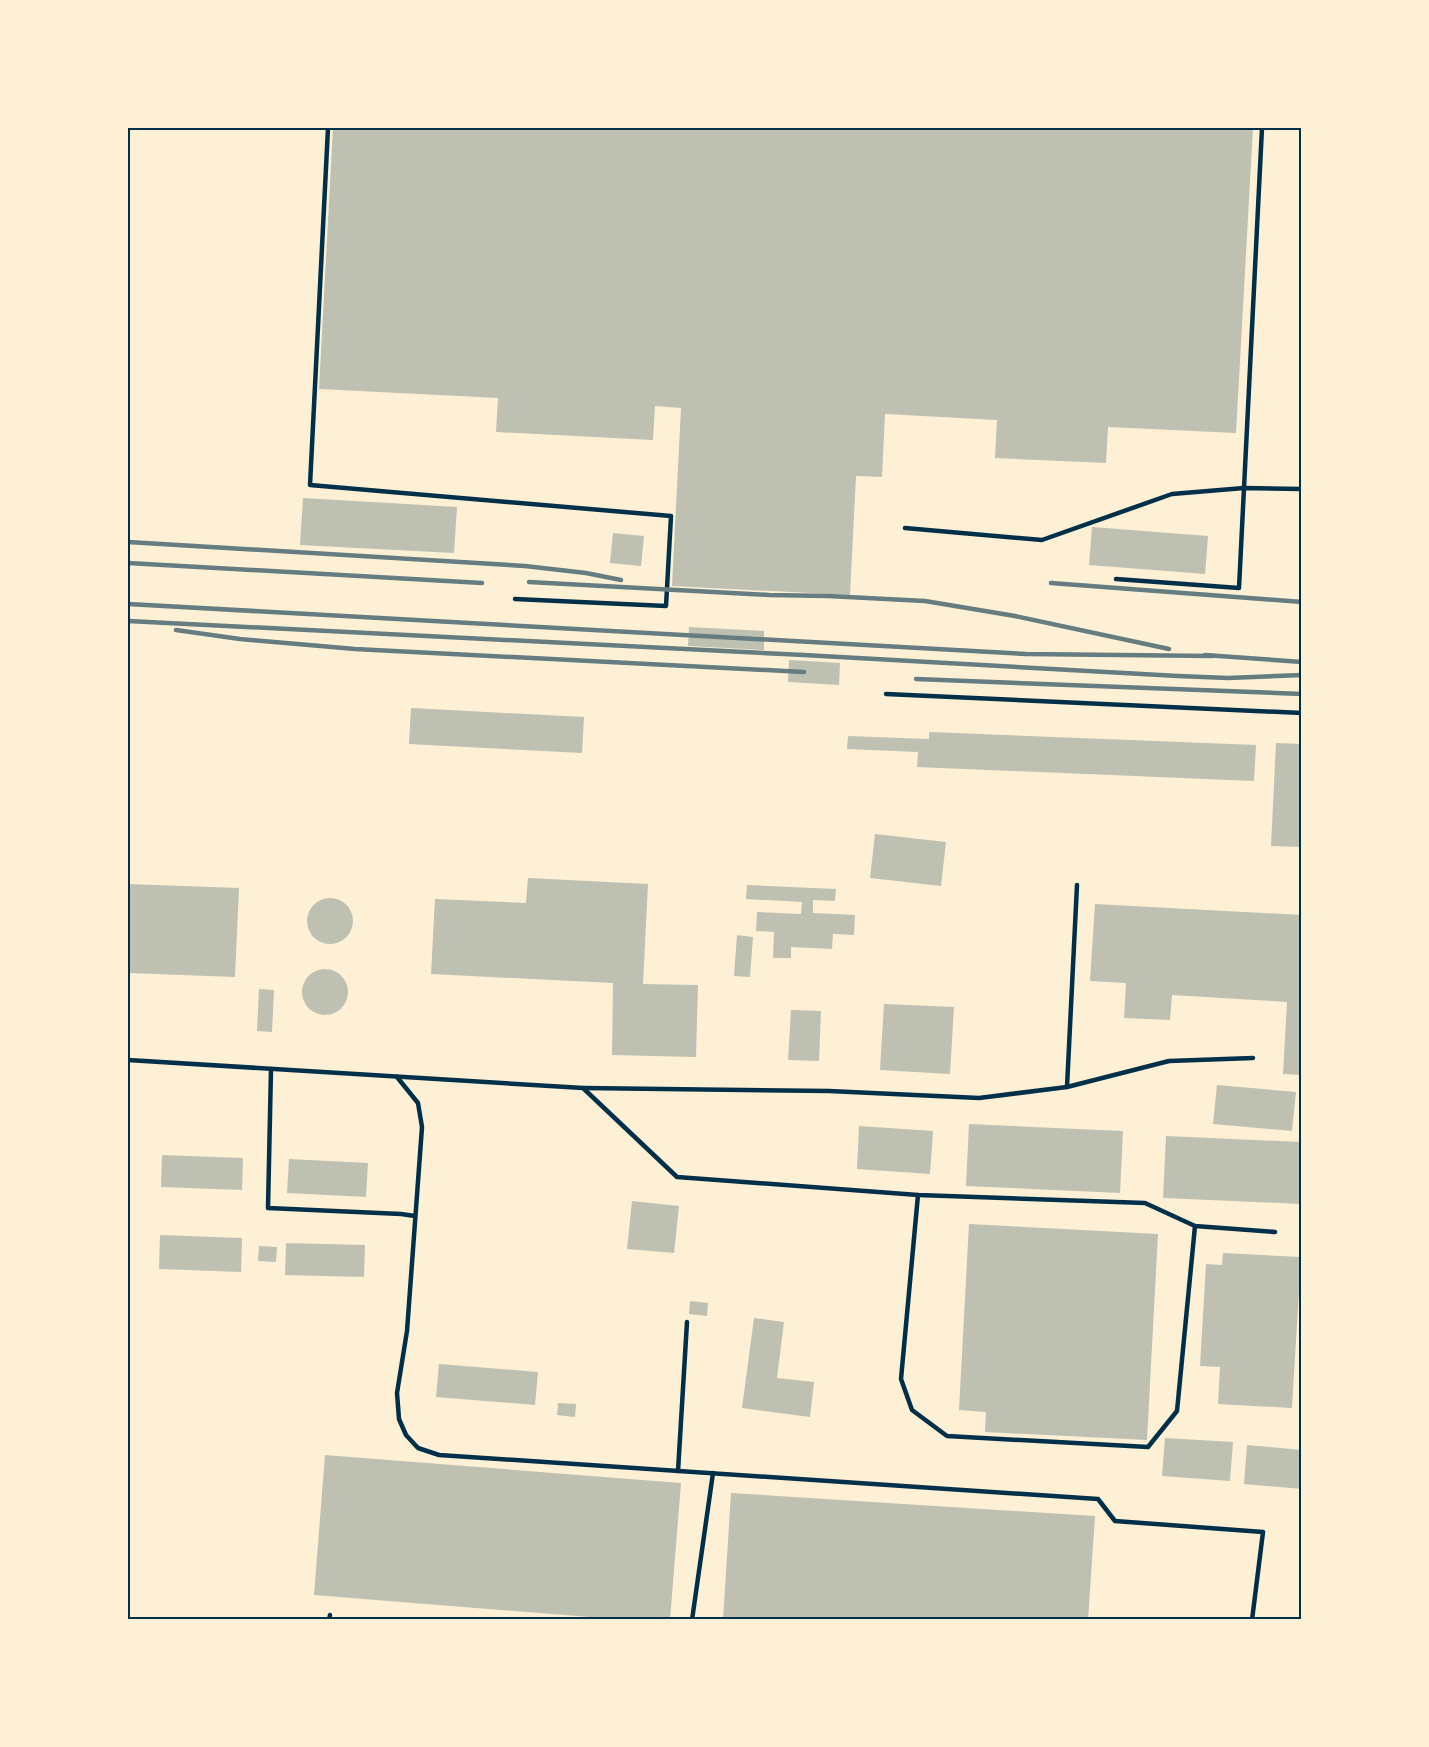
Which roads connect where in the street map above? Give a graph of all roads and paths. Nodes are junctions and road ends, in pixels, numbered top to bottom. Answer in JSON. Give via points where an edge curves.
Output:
{"nodes":[{"id":1,"x":328,"y":128,"type":"edge"},
{"id":2,"x":1262,"y":128,"type":"edge"},
{"id":3,"x":1244,"y":488,"type":"junction"},
{"id":4,"x":1302,"y":489,"type":"edge"},
{"id":5,"x":905,"y":528,"type":"dead end"},
{"id":6,"x":1116,"y":579,"type":"dead end"},
{"id":7,"x":515,"y":599,"type":"dead end"},
{"id":8,"x":886,"y":693,"type":"dead end"},
{"id":9,"x":1302,"y":713,"type":"edge"},
{"id":10,"x":1077,"y":885,"type":"dead end"},
{"id":11,"x":1253,"y":1058,"type":"dead end"},
{"id":12,"x":128,"y":1060,"type":"edge"},
{"id":13,"x":271,"y":1069,"type":"junction"},
{"id":14,"x":397,"y":1077,"type":"junction"},
{"id":15,"x":1067,"y":1087,"type":"junction"},
{"id":16,"x":583,"y":1088,"type":"junction"},
{"id":17,"x":918,"y":1195,"type":"junction"},
{"id":18,"x":415,"y":1216,"type":"junction"},
{"id":19,"x":1195,"y":1226,"type":"junction"},
{"id":20,"x":1275,"y":1232,"type":"dead end"},
{"id":21,"x":687,"y":1322,"type":"dead end"},
{"id":22,"x":678,"y":1471,"type":"junction"},
{"id":23,"x":713,"y":1473,"type":"junction"},
{"id":24,"x":692,"y":1620,"type":"edge"},
{"id":25,"x":1252,"y":1620,"type":"edge"}],
"edges":[{"from":1,"to":7,"type":"lane","via":[[310,485],[671,516],[666,606]]},
{"from":2,"to":3,"type":"lane"},
{"from":3,"to":4,"type":"lane"},
{"from":3,"to":5,"type":"lane","via":[[1172,494],[1042,540]]},
{"from":3,"to":6,"type":"lane","via":[[1239,588]]},
{"from":8,"to":9,"type":"lane"},
{"from":10,"to":15,"type":"lane"},
{"from":11,"to":15,"type":"lane","via":[[1169,1061]]},
{"from":12,"to":13,"type":"lane"},
{"from":13,"to":14,"type":"lane"},
{"from":13,"to":18,"type":"lane","via":[[268,1208]]},
{"from":14,"to":16,"type":"lane"},
{"from":14,"to":18,"type":"lane","via":[[418,1103],[422,1127]]},
{"from":15,"to":16,"type":"lane","via":[[979,1098],[829,1090]]},
{"from":16,"to":17,"type":"lane","via":[[677,1177]]},
{"from":17,"to":19,"type":"lane","via":[[1145,1203]]},
{"from":17,"to":19,"type":"lane","via":[[901,1379],[912,1410],[947,1436],[1148,1447],[1177,1411]]},
{"from":18,"to":22,"type":"lane","via":[[407,1331],[397,1393],[399,1419],[418,1448],[439,1455]]},
{"from":19,"to":20,"type":"lane"},
{"from":21,"to":22,"type":"lane"},
{"from":22,"to":23,"type":"lane"},
{"from":23,"to":24,"type":"lane"},
{"from":23,"to":25,"type":"lane","via":[[1098,1498],[1115,1521],[1263,1532]]}]}
